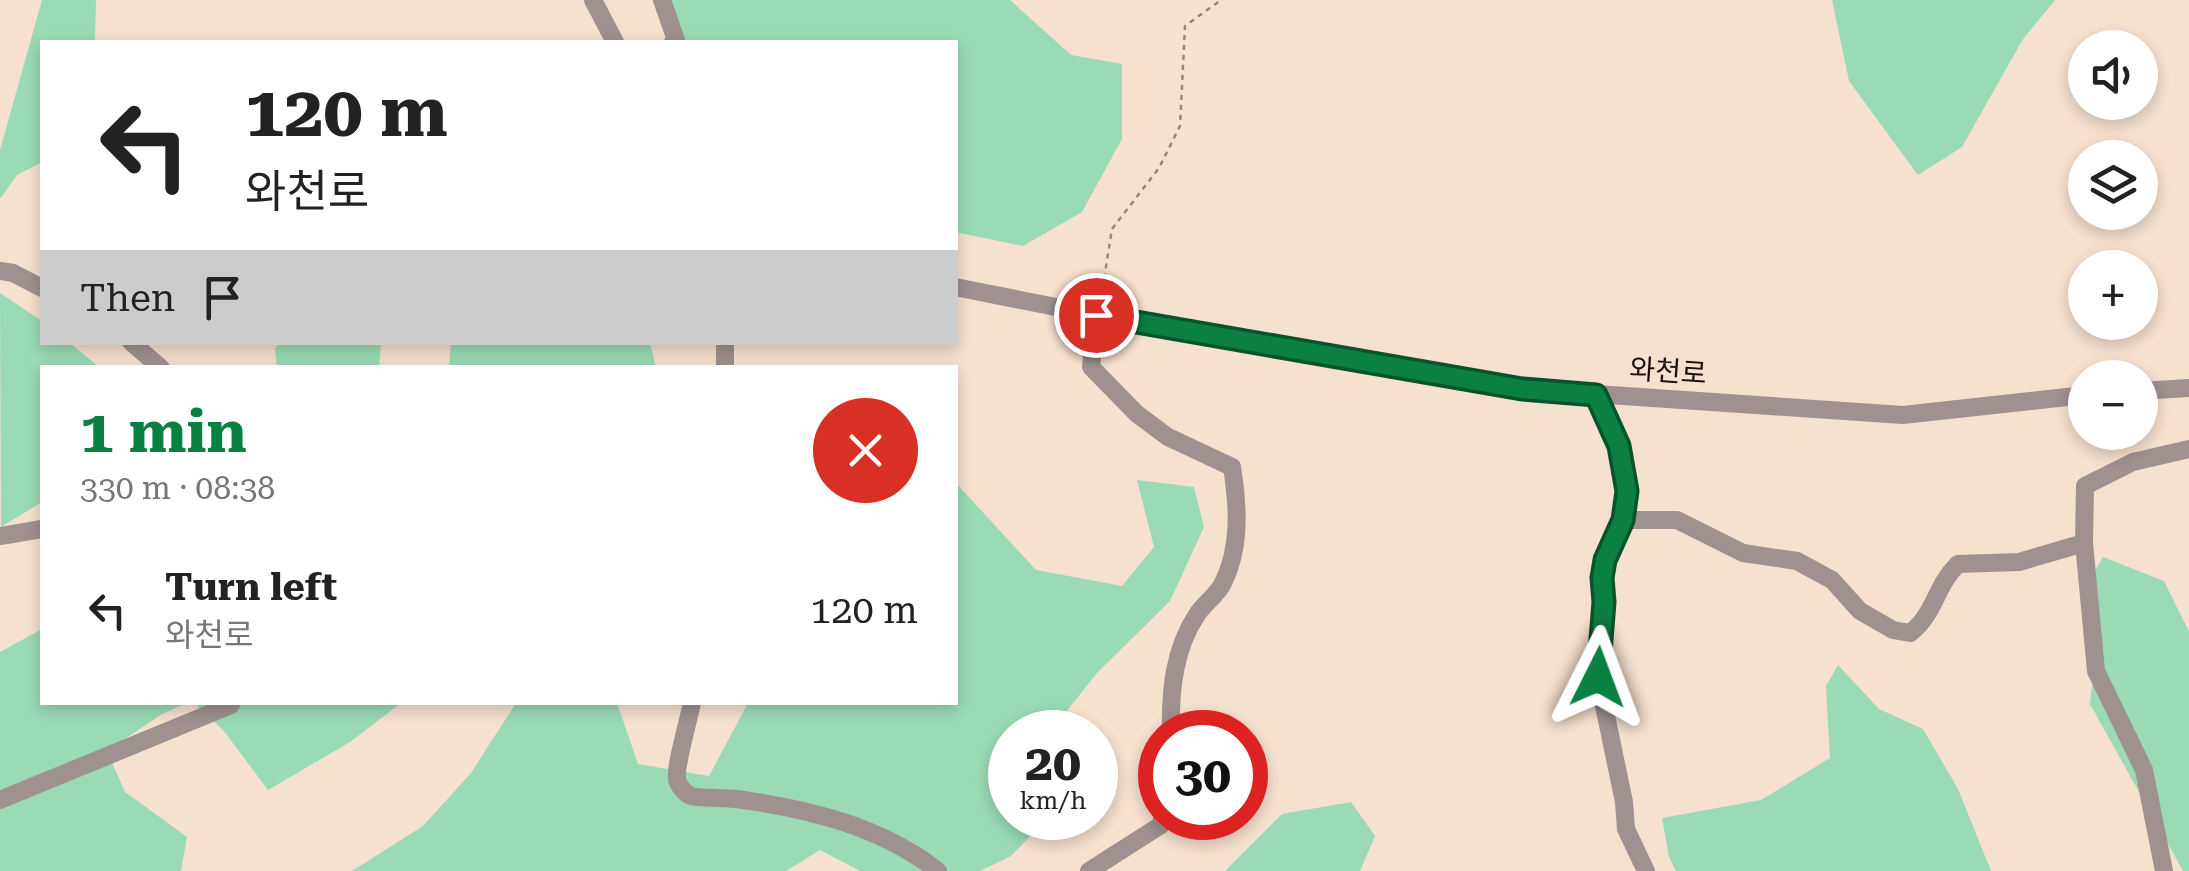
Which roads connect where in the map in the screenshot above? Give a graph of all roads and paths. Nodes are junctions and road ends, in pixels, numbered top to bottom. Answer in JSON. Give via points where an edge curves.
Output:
{"nodes":[{"id":1,"x":592,"y":0,"type":"edge"},
{"id":2,"x":662,"y":0,"type":"edge"},
{"id":3,"x":1220,"y":0,"type":"edge"},
{"id":4,"x":614,"y":40,"type":"edge"},
{"id":5,"x":676,"y":40,"type":"edge"},
{"id":6,"x":0,"y":271,"type":"edge"},
{"id":7,"x":40,"y":287,"type":"edge"},
{"id":8,"x":958,"y":288,"type":"edge"},
{"id":9,"x":1096,"y":315,"type":"junction"},
{"id":10,"x":134,"y":345,"type":"edge"},
{"id":11,"x":158,"y":365,"type":"edge"},
{"id":12,"x":2189,"y":388,"type":"edge"},
{"id":13,"x":2158,"y":390,"type":"edge"},
{"id":14,"x":1596,"y":395,"type":"junction"},
{"id":15,"x":2068,"y":397,"type":"edge"},
{"id":16,"x":2189,"y":449,"type":"edge"},
{"id":17,"x":1623,"y":520,"type":"junction"},
{"id":18,"x":40,"y":530,"type":"edge"},
{"id":19,"x":0,"y":536,"type":"edge"},
{"id":20,"x":2084,"y":543,"type":"junction"},
{"id":21,"x":229,"y":705,"type":"edge"},
{"id":22,"x":691,"y":705,"type":"edge"},
{"id":23,"x":1170,"y":710,"type":"edge"},
{"id":24,"x":0,"y":800,"type":"edge"},
{"id":25,"x":1138,"y":840,"type":"edge"},
{"id":26,"x":938,"y":871,"type":"edge"},
{"id":27,"x":1089,"y":871,"type":"edge"},
{"id":28,"x":1646,"y":871,"type":"edge"},
{"id":29,"x":2164,"y":871,"type":"edge"}],
"edges":[{"from":1,"to":4,"type":"street"},
{"from":2,"to":5,"type":"street"},
{"from":3,"to":9,"type":"path","via":[[1186,26],[1180,126],[1159,168],[1112,229]]},
{"from":6,"to":7,"type":"street"},
{"from":8,"to":9,"type":"street","name":"와천로"},
{"from":9,"to":14,"type":"street","name":"와천로","via":[[1522,389]]},
{"from":9,"to":23,"type":"street","via":[[1090,368],[1168,436],[1232,467],[1236,540],[1223,584],[1197,614],[1182,646]]},
{"from":10,"to":11,"type":"street"},
{"from":12,"to":13,"type":"street"},
{"from":14,"to":15,"type":"street","name":"와천로","via":[[1903,416]]},
{"from":14,"to":17,"type":"street","via":[[1619,446],[1627,491]]},
{"from":16,"to":20,"type":"street","via":[[2133,462],[2085,486]]},
{"from":17,"to":20,"type":"street","via":[[1677,520],[1743,553],[1797,561],[1832,580],[1860,612],[1910,633],[1927,620],[1958,564],[2019,562]]},
{"from":17,"to":28,"type":"street","via":[[1602,578],[1598,677],[1626,829]]},
{"from":18,"to":19,"type":"street"},
{"from":20,"to":29,"type":"street","via":[[2096,670],[2144,770]]},
{"from":21,"to":24,"type":"street"},
{"from":22,"to":26,"type":"street","via":[[677,778],[684,792],[838,818],[890,838]]},
{"from":25,"to":27,"type":"street"}]}
